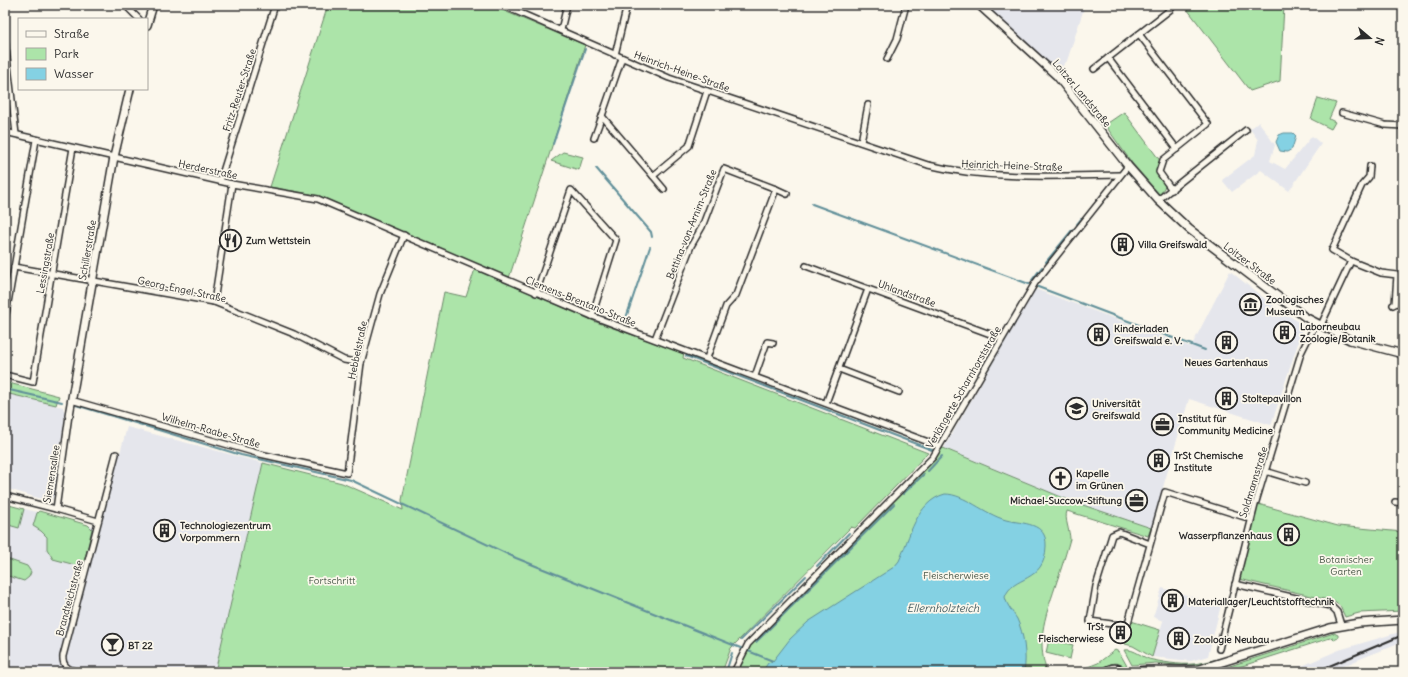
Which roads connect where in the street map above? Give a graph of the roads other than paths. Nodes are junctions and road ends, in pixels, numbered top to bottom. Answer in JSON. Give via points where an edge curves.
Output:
{"nodes":[{"id":1,"x":125,"y":5,"type":"edge"},
{"id":2,"x":153,"y":5,"type":"edge"},
{"id":3,"x":275,"y":5,"type":"edge"},
{"id":4,"x":502,"y":5,"type":"edge"},
{"id":5,"x":567,"y":5,"type":"edge"},
{"id":6,"x":628,"y":5,"type":"edge"},
{"id":7,"x":906,"y":5,"type":"edge"},
{"id":8,"x":979,"y":5,"type":"edge"},
{"id":9,"x":1171,"y":9,"type":"dead end"},
{"id":10,"x":138,"y":18,"type":"edge"},
{"id":11,"x":148,"y":22,"type":"edge"},
{"id":12,"x":561,"y":30,"type":"junction"},
{"id":13,"x":1139,"y":34,"type":"junction"},
{"id":14,"x":5,"y":40,"type":"edge"},
{"id":15,"x":615,"y":55,"type":"junction"},
{"id":16,"x":622,"y":58,"type":"junction"},
{"id":17,"x":1108,"y":58,"type":"junction"},
{"id":18,"x":887,"y":59,"type":"dead end"},
{"id":19,"x":1094,"y":69,"type":"dead end"},
{"id":20,"x":130,"y":90,"type":"edge"},
{"id":21,"x":707,"y":91,"type":"junction"},
{"id":22,"x":868,"y":105,"type":"dead end"},
{"id":23,"x":1342,"y":113,"type":"dead end"},
{"id":24,"x":602,"y":116,"type":"junction"},
{"id":25,"x":1385,"y":125,"type":"junction"},
{"id":26,"x":1403,"y":126,"type":"edge"},
{"id":27,"x":1246,"y":130,"type":"dead end"},
{"id":28,"x":1383,"y":131,"type":"dead end"},
{"id":29,"x":5,"y":132,"type":"edge"},
{"id":30,"x":16,"y":134,"type":"junction"},
{"id":31,"x":594,"y":138,"type":"dead end"},
{"id":32,"x":36,"y":140,"type":"junction"},
{"id":33,"x":861,"y":142,"type":"junction"},
{"id":34,"x":73,"y":148,"type":"junction"},
{"id":35,"x":1177,"y":149,"type":"junction"},
{"id":36,"x":114,"y":157,"type":"junction"},
{"id":37,"x":1128,"y":166,"type":"junction"},
{"id":38,"x":1370,"y":166,"type":"dead end"},
{"id":39,"x":1120,"y":175,"type":"junction"},
{"id":40,"x":653,"y":176,"type":"junction"},
{"id":41,"x":220,"y":181,"type":"junction"},
{"id":42,"x":232,"y":184,"type":"junction"},
{"id":43,"x":664,"y":189,"type":"dead end"},
{"id":44,"x":776,"y":189,"type":"junction"},
{"id":45,"x":1172,"y":190,"type":"junction"},
{"id":46,"x":787,"y":194,"type":"dead end"},
{"id":47,"x":1158,"y":200,"type":"junction"},
{"id":48,"x":404,"y":236,"type":"junction"},
{"id":49,"x":1351,"y":261,"type":"junction"},
{"id":50,"x":806,"y":266,"type":"dead end"},
{"id":51,"x":14,"y":267,"type":"junction"},
{"id":52,"x":52,"y":275,"type":"junction"},
{"id":53,"x":92,"y":280,"type":"junction"},
{"id":54,"x":868,"y":289,"type":"junction"},
{"id":55,"x":536,"y":293,"type":"junction"},
{"id":56,"x":214,"y":302,"type":"junction"},
{"id":57,"x":1393,"y":305,"type":"dead end"},
{"id":58,"x":592,"y":316,"type":"junction"},
{"id":59,"x":5,"y":320,"type":"edge"},
{"id":60,"x":1318,"y":324,"type":"junction"},
{"id":61,"x":1001,"y":338,"type":"junction"},
{"id":62,"x":655,"y":339,"type":"junction"},
{"id":63,"x":773,"y":343,"type":"dead end"},
{"id":64,"x":1403,"y":354,"type":"edge"},
{"id":65,"x":707,"y":358,"type":"junction"},
{"id":66,"x":361,"y":364,"type":"junction"},
{"id":67,"x":839,"y":369,"type":"junction"},
{"id":68,"x":5,"y":375,"type":"edge"},
{"id":69,"x":755,"y":376,"type":"junction"},
{"id":70,"x":899,"y":392,"type":"dead end"},
{"id":71,"x":71,"y":400,"type":"junction"},
{"id":72,"x":826,"y":403,"type":"junction"},
{"id":73,"x":69,"y":415,"type":"joint"},
{"id":74,"x":939,"y":446,"type":"junction"},
{"id":75,"x":116,"y":454,"type":"dead end"},
{"id":76,"x":1265,"y":471,"type":"junction"},
{"id":77,"x":347,"y":473,"type":"joint"},
{"id":78,"x":1305,"y":483,"type":"dead end"},
{"id":79,"x":5,"y":496,"type":"edge"},
{"id":80,"x":1395,"y":502,"type":"dead end"},
{"id":81,"x":1403,"y":503,"type":"edge"},
{"id":82,"x":56,"y":509,"type":"junction"},
{"id":83,"x":1251,"y":519,"type":"junction"},
{"id":84,"x":98,"y":521,"type":"junction"},
{"id":85,"x":1150,"y":544,"type":"junction"},
{"id":86,"x":1235,"y":584,"type":"junction"},
{"id":87,"x":1403,"y":620,"type":"edge"},
{"id":88,"x":1341,"y":625,"type":"junction"},
{"id":89,"x":1219,"y":649,"type":"dead end"},
{"id":90,"x":77,"y":672,"type":"edge"},
{"id":91,"x":734,"y":672,"type":"edge"},
{"id":92,"x":1105,"y":672,"type":"edge"},
{"id":93,"x":1124,"y":672,"type":"edge"},
{"id":94,"x":1134,"y":672,"type":"edge"}],
"edges":[{"from":1,"to":10,"type":"street"},
{"from":2,"to":11,"type":"main road"},
{"from":3,"to":41,"type":"street","name":"Fritz-Reuter-Straße"},
{"from":4,"to":12,"type":"street","name":"Heinrich-Heine-Straße"},
{"from":5,"to":12,"type":"street"},
{"from":6,"to":15,"type":"street"},
{"from":7,"to":18,"type":"street","via":[[897,39]]},
{"from":8,"to":37,"type":"main road","name":"Loitzer Landstraße","via":[[1057,76]]},
{"from":9,"to":13,"type":"street"},
{"from":12,"to":15,"type":"street","name":"Heinrich-Heine-Straße"},
{"from":13,"to":17,"type":"street"},
{"from":13,"to":35,"type":"street","via":[[1208,124]]},
{"from":14,"to":30,"type":"street"},
{"from":15,"to":16,"type":"street","name":"Heinrich-Heine-Straße"},
{"from":16,"to":21,"type":"street","name":"Heinrich-Heine-Straße"},
{"from":16,"to":24,"type":"street"},
{"from":17,"to":19,"type":"street"},
{"from":17,"to":35,"type":"street"},
{"from":20,"to":36,"type":"main road","name":"Schillerstraße"},
{"from":21,"to":33,"type":"street","name":"Heinrich-Heine-Straße"},
{"from":21,"to":40,"type":"street","via":[[689,146]]},
{"from":22,"to":33,"type":"street"},
{"from":23,"to":25,"type":"street"},
{"from":24,"to":31,"type":"street"},
{"from":24,"to":40,"type":"street"},
{"from":25,"to":26,"type":"street"},
{"from":25,"to":28,"type":"street"},
{"from":27,"to":45,"type":"street"},
{"from":29,"to":30,"type":"street","name":"Herderstraße"},
{"from":30,"to":32,"type":"street","name":"Herderstraße"},
{"from":32,"to":34,"type":"street","name":"Herderstraße"},
{"from":32,"to":51,"type":"street"},
{"from":33,"to":39,"type":"street","name":"Heinrich-Heine-Straße","via":[[928,165],[957,171],[1032,176]]},
{"from":34,"to":36,"type":"street","name":"Herderstraße"},
{"from":34,"to":52,"type":"street","name":"Lessingstraße"},
{"from":35,"to":45,"type":"street","via":[[1163,160],[1159,172]]},
{"from":36,"to":41,"type":"street","name":"Herderstraße"},
{"from":36,"to":53,"type":"main road","name":"Schillerstraße"},
{"from":37,"to":39,"type":"street","name":"Verlängerte Scharnhorststraße"},
{"from":37,"to":47,"type":"main road","name":"Loitzer Straße"},
{"from":38,"to":49,"type":"street","via":[[1369,178],[1362,185],[1332,250]]},
{"from":39,"to":61,"type":"street","name":"Verlängerte Scharnhorststraße","via":[[1035,283]]},
{"from":40,"to":43,"type":"street"},
{"from":41,"to":42,"type":"street","name":"Herderstraße"},
{"from":42,"to":48,"type":"street","name":"Herderstraße","via":[[310,197]]},
{"from":42,"to":56,"type":"street"},
{"from":44,"to":46,"type":"street","name":"Bettina-von-Arnim-Straße"},
{"from":44,"to":62,"type":"street","name":"Bettina-von-Arnim-Straße","via":[[724,169]]},
{"from":44,"to":65,"type":"street","via":[[736,295],[726,306]]},
{"from":45,"to":47,"type":"street"},
{"from":47,"to":60,"type":"main road","name":"Loitzer Straße","via":[[1195,234],[1290,306]]},
{"from":48,"to":55,"type":"street","name":"Clemens-Brentano-Straße"},
{"from":48,"to":66,"type":"street","name":"Hebbelstraße","via":[[380,294]]},
{"from":49,"to":57,"type":"street","via":[[1381,273],[1397,275]]},
{"from":49,"to":60,"type":"street","name":"Soldmannstraße"},
{"from":50,"to":54,"type":"street","name":"Uhlandstraße"},
{"from":51,"to":52,"type":"street","name":"Georg-Engel-Straße"},
{"from":51,"to":59,"type":"street"},
{"from":52,"to":53,"type":"street","name":"Georg-Engel-Straße"},
{"from":52,"to":68,"type":"street","name":"Lessingstraße","via":[[33,382]]},
{"from":53,"to":56,"type":"street","name":"Georg-Engel-Straße"},
{"from":53,"to":71,"type":"main road","name":"Schillerstraße"},
{"from":54,"to":61,"type":"street","name":"Uhlandstraße"},
{"from":54,"to":67,"type":"street"},
{"from":55,"to":58,"type":"street","name":"Clemens-Brentano-Straße"},
{"from":55,"to":58,"type":"street","via":[[571,190],[616,240]]},
{"from":56,"to":66,"type":"street","name":"Georg-Engel-Straße","via":[[294,334],[344,360]]},
{"from":58,"to":62,"type":"street","name":"Clemens-Brentano-Straße"},
{"from":60,"to":64,"type":"main road","name":"Loitzer Straße","via":[[1350,340]]},
{"from":60,"to":76,"type":"street","name":"Soldmannstraße","via":[[1301,353]]},
{"from":61,"to":74,"type":"street","name":"Verlängerte Scharnhorststraße"},
{"from":62,"to":65,"type":"street","name":"Clemens-Brentano-Straße"},
{"from":63,"to":69,"type":"street","via":[[767,342]]},
{"from":65,"to":69,"type":"street","name":"Clemens-Brentano-Straße"},
{"from":66,"to":77,"type":"street","name":"Hebbelstraße"},
{"from":67,"to":70,"type":"street"},
{"from":67,"to":72,"type":"street"},
{"from":69,"to":72,"type":"street","name":"Clemens-Brentano-Straße"},
{"from":71,"to":73,"type":"main road","name":"Schillerstraße"},
{"from":71,"to":77,"type":"street","name":"Wilhelm-Raabe-Straße","via":[[260,454]]},
{"from":72,"to":74,"type":"street","name":"Clemens-Brentano-Straße"},
{"from":73,"to":82,"type":"street","name":"Siemensallee"},
{"from":74,"to":91,"type":"street","name":"Verlängerte Scharnhorststraße","via":[[933,457],[745,649]]},
{"from":75,"to":84,"type":"street","name":"Brandteichstraße"},
{"from":76,"to":78,"type":"street"},
{"from":76,"to":83,"type":"street","name":"Soldmannstraße"},
{"from":79,"to":82,"type":"street","name":"Siemensallee"},
{"from":80,"to":81,"type":"street"},
{"from":82,"to":84,"type":"street"},
{"from":83,"to":85,"type":"street","via":[[1165,492]]},
{"from":83,"to":86,"type":"street","name":"Soldmannstraße"},
{"from":84,"to":90,"type":"street","name":"Brandteichstraße","via":[[62,661],[64,666]]},
{"from":85,"to":85,"type":"street","via":[[1126,626],[1090,621],[1096,586],[1112,535],[1119,532]]},
{"from":86,"to":88,"type":"street","via":[[1331,606],[1337,612]]},
{"from":86,"to":89,"type":"street","name":"Soldmannstraße"},
{"from":87,"to":88,"type":"main road"},
{"from":88,"to":94,"type":"main road","via":[[1200,668]]},
{"from":92,"to":93,"type":"main road","via":[[1116,668]]}]}
